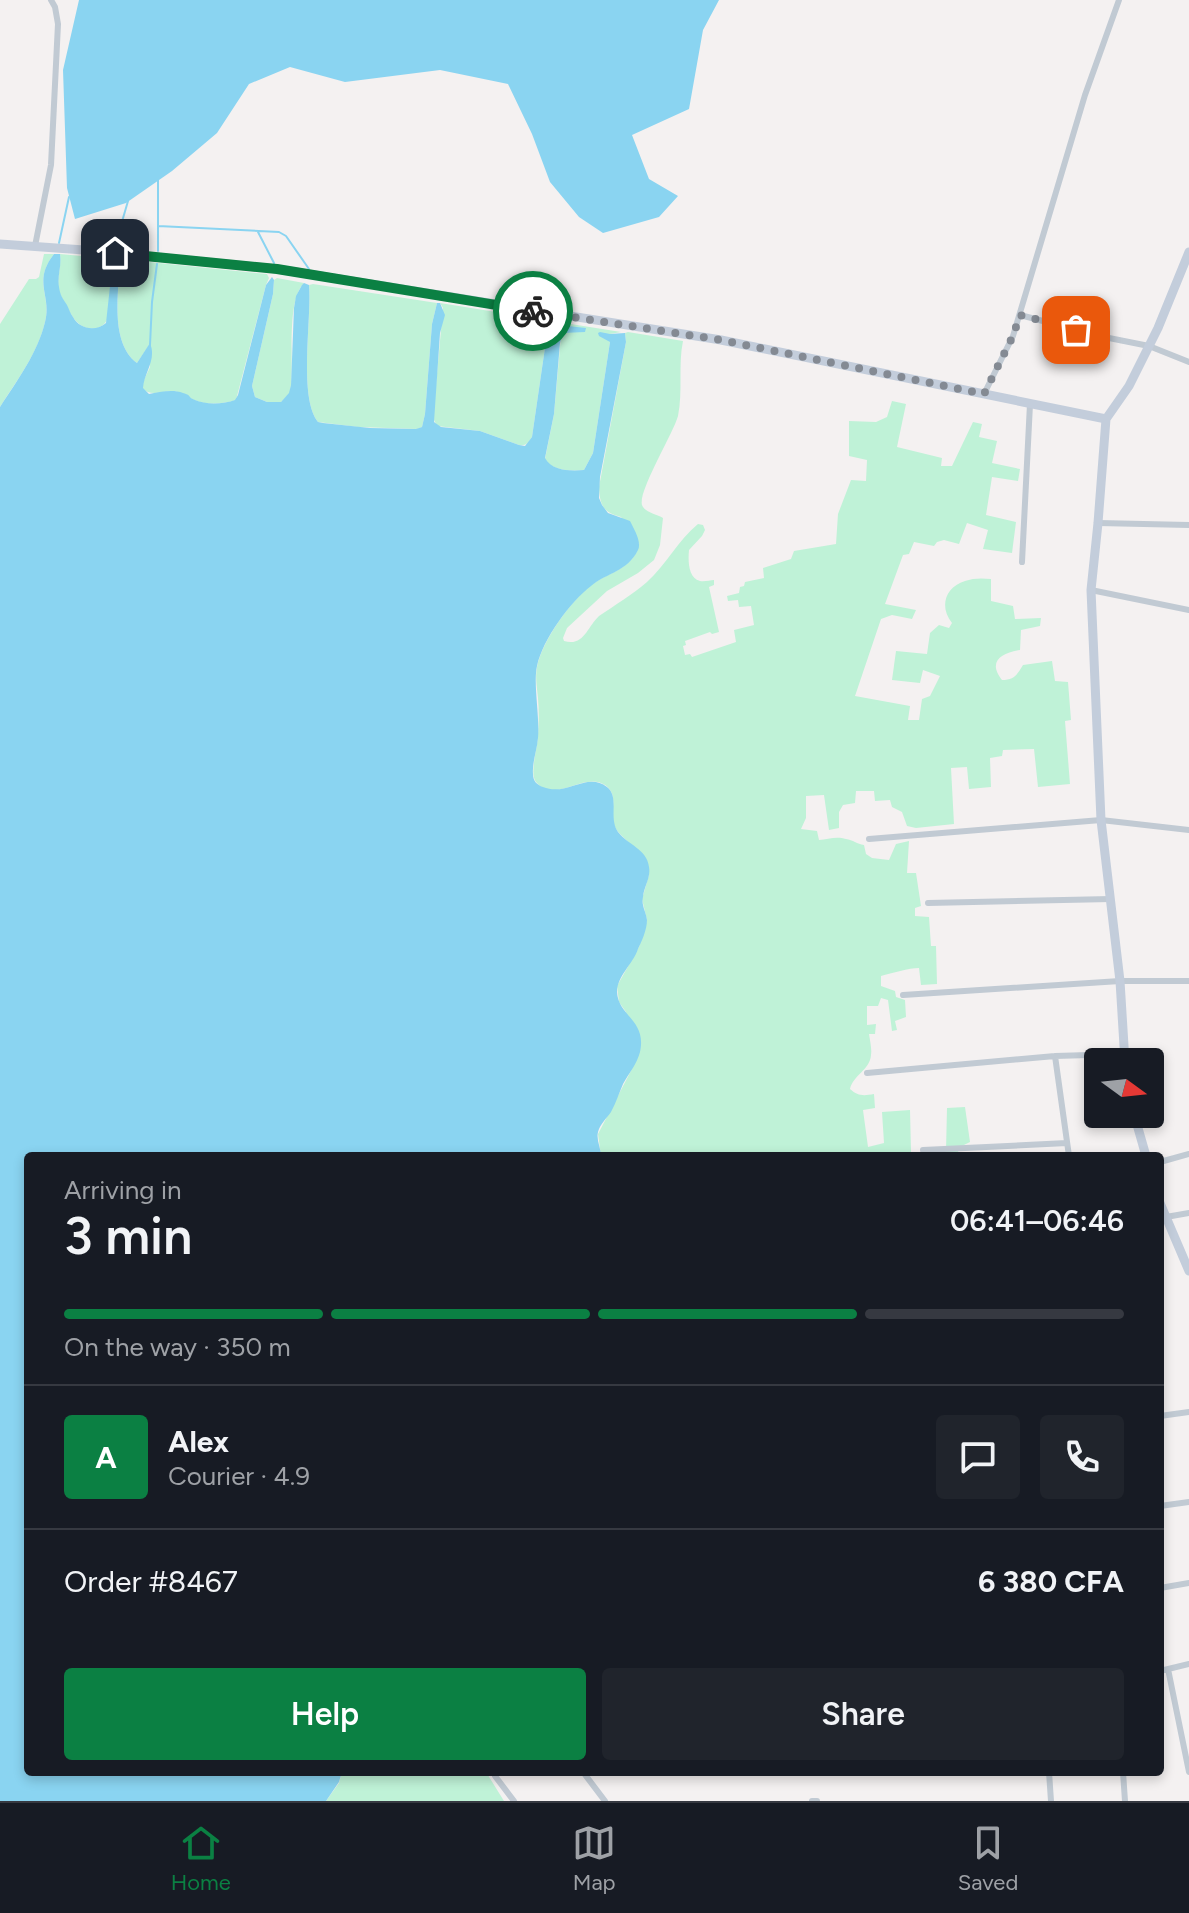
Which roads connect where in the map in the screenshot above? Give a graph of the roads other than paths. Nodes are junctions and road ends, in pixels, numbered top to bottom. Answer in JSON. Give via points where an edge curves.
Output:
{"nodes":[{"id":1,"x":51,"y":0,"type":"edge"},
{"id":2,"x":1119,"y":0,"type":"edge"},
{"id":3,"x":0,"y":244,"type":"edge"},
{"id":4,"x":35,"y":246,"type":"junction"},
{"id":5,"x":1189,"y":252,"type":"edge"},
{"id":6,"x":1186,"y":268,"type":"edge"},
{"id":7,"x":1020,"y":315,"type":"junction"},
{"id":8,"x":1149,"y":346,"type":"junction"},
{"id":9,"x":1189,"y":362,"type":"edge"},
{"id":10,"x":984,"y":394,"type":"junction"},
{"id":11,"x":1030,"y":404,"type":"junction"},
{"id":12,"x":1106,"y":419,"type":"junction"},
{"id":13,"x":1098,"y":523,"type":"junction"},
{"id":14,"x":1189,"y":525,"type":"edge"},
{"id":15,"x":1022,"y":562,"type":"dead end"},
{"id":16,"x":1091,"y":590,"type":"junction"},
{"id":17,"x":1189,"y":610,"type":"edge"},
{"id":18,"x":1101,"y":820,"type":"junction"},
{"id":19,"x":1189,"y":830,"type":"edge"},
{"id":20,"x":869,"y":839,"type":"dead end"},
{"id":21,"x":1111,"y":899,"type":"junction"},
{"id":22,"x":928,"y":903,"type":"dead end"},
{"id":23,"x":1120,"y":981,"type":"junction"},
{"id":24,"x":1189,"y":981,"type":"edge"},
{"id":25,"x":903,"y":995,"type":"dead end"},
{"id":26,"x":1123,"y":1048,"type":"edge"},
{"id":27,"x":1055,"y":1056,"type":"junction"},
{"id":28,"x":1084,"y":1057,"type":"edge"},
{"id":29,"x":867,"y":1073,"type":"dead end"},
{"id":30,"x":1138,"y":1128,"type":"edge"},
{"id":31,"x":1067,"y":1143,"type":"junction"},
{"id":32,"x":923,"y":1150,"type":"dead end"},
{"id":33,"x":1068,"y":1152,"type":"edge"},
{"id":34,"x":1145,"y":1152,"type":"edge"},
{"id":35,"x":1189,"y":1154,"type":"edge"},
{"id":36,"x":1164,"y":1161,"type":"edge"},
{"id":37,"x":1164,"y":1210,"type":"edge"},
{"id":38,"x":1189,"y":1213,"type":"edge"},
{"id":39,"x":1164,"y":1215,"type":"edge"},
{"id":40,"x":1189,"y":1271,"type":"edge"},
{"id":41,"x":1189,"y":1412,"type":"edge"},
{"id":42,"x":1164,"y":1415,"type":"edge"},
{"id":43,"x":1189,"y":1502,"type":"edge"},
{"id":44,"x":1164,"y":1505,"type":"edge"},
{"id":45,"x":1189,"y":1583,"type":"edge"},
{"id":46,"x":1164,"y":1587,"type":"edge"},
{"id":47,"x":1189,"y":1664,"type":"edge"},
{"id":48,"x":1164,"y":1670,"type":"edge"},
{"id":49,"x":1187,"y":1753,"type":"edge"},
{"id":50,"x":1189,"y":1772,"type":"edge"},
{"id":51,"x":495,"y":1776,"type":"dead end"},
{"id":52,"x":586,"y":1776,"type":"edge"},
{"id":53,"x":1049,"y":1776,"type":"edge"},
{"id":54,"x":1123,"y":1776,"type":"edge"},
{"id":55,"x":514,"y":1801,"type":"edge"},
{"id":56,"x":605,"y":1801,"type":"edge"},
{"id":57,"x":1051,"y":1801,"type":"edge"},
{"id":58,"x":1125,"y":1801,"type":"edge"}],
"edges":[{"from":1,"to":4,"type":"street","via":[[58,24],[51,165]]},
{"from":2,"to":7,"type":"street"},
{"from":3,"to":4,"type":"street"},
{"from":4,"to":10,"type":"street","via":[[277,269],[721,340]]},
{"from":5,"to":6,"type":"street"},
{"from":6,"to":8,"type":"street"},
{"from":7,"to":8,"type":"street"},
{"from":7,"to":10,"type":"street"},
{"from":8,"to":9,"type":"street"},
{"from":8,"to":12,"type":"street"},
{"from":10,"to":11,"type":"street"},
{"from":11,"to":12,"type":"street"},
{"from":11,"to":15,"type":"street"},
{"from":12,"to":13,"type":"street"},
{"from":13,"to":14,"type":"street"},
{"from":13,"to":16,"type":"street"},
{"from":16,"to":17,"type":"street"},
{"from":16,"to":18,"type":"street"},
{"from":18,"to":19,"type":"street"},
{"from":18,"to":20,"type":"street"},
{"from":18,"to":21,"type":"street"},
{"from":21,"to":22,"type":"street"},
{"from":21,"to":23,"type":"street"},
{"from":23,"to":24,"type":"street"},
{"from":23,"to":25,"type":"street"},
{"from":23,"to":26,"type":"street"},
{"from":27,"to":28,"type":"street"},
{"from":27,"to":29,"type":"street"},
{"from":27,"to":31,"type":"street"},
{"from":30,"to":34,"type":"street"},
{"from":31,"to":32,"type":"street"},
{"from":31,"to":33,"type":"street"},
{"from":35,"to":36,"type":"street"},
{"from":37,"to":38,"type":"street"},
{"from":39,"to":40,"type":"street"},
{"from":41,"to":42,"type":"street"},
{"from":43,"to":44,"type":"street"},
{"from":45,"to":46,"type":"street"},
{"from":47,"to":48,"type":"street"},
{"from":48,"to":49,"type":"street"},
{"from":49,"to":50,"type":"street"},
{"from":51,"to":55,"type":"street"},
{"from":52,"to":56,"type":"street"},
{"from":53,"to":57,"type":"street"},
{"from":54,"to":58,"type":"street"}]}
